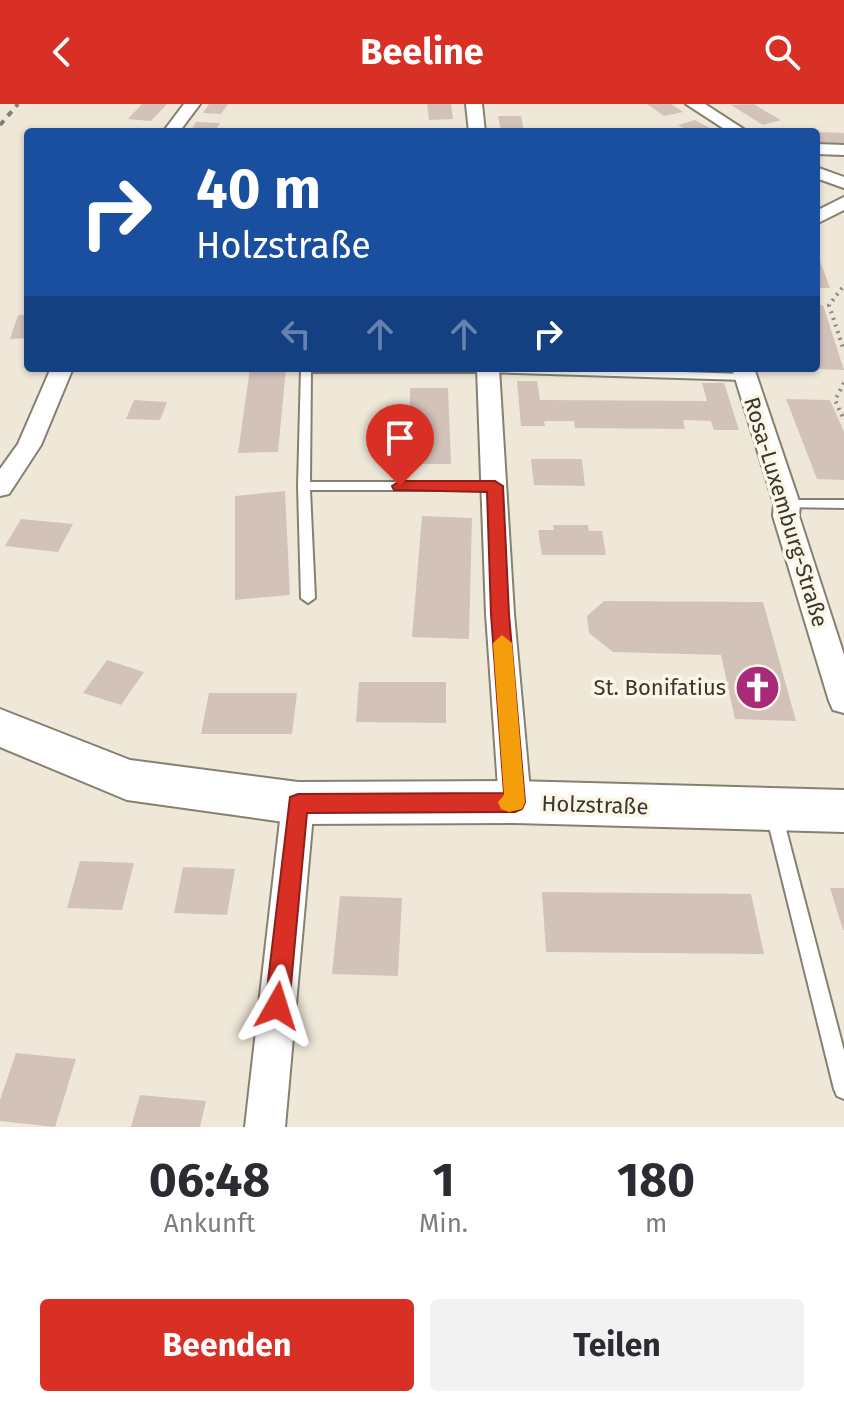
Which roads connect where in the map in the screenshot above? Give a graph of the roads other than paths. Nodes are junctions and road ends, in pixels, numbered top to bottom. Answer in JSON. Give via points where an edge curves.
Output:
{"nodes":[{"id":1,"x":192,"y":104,"type":"edge"},
{"id":2,"x":474,"y":104,"type":"edge"},
{"id":3,"x":694,"y":104,"type":"edge"},
{"id":4,"x":174,"y":128,"type":"edge"},
{"id":5,"x":477,"y":128,"type":"edge"},
{"id":6,"x":733,"y":128,"type":"edge"},
{"id":7,"x":820,"y":149,"type":"edge"},
{"id":8,"x":844,"y":150,"type":"edge"},
{"id":9,"x":820,"y":174,"type":"edge"},
{"id":10,"x":844,"y":183,"type":"edge"},
{"id":11,"x":844,"y":202,"type":"edge"},
{"id":12,"x":820,"y":217,"type":"edge"},
{"id":13,"x":60,"y":372,"type":"edge"},
{"id":14,"x":306,"y":372,"type":"edge"},
{"id":15,"x":488,"y":372,"type":"edge"},
{"id":16,"x":744,"y":372,"type":"edge"},
{"id":17,"x":304,"y":486,"type":"junction"},
{"id":18,"x":495,"y":486,"type":"junction"},
{"id":19,"x":0,"y":488,"type":"edge"},
{"id":20,"x":787,"y":504,"type":"junction"},
{"id":21,"x":844,"y":504,"type":"edge"},
{"id":22,"x":308,"y":598,"type":"dead end"},
{"id":23,"x":844,"y":701,"type":"edge"},
{"id":24,"x":0,"y":727,"type":"edge"},
{"id":25,"x":515,"y":802,"type":"junction"},
{"id":26,"x":298,"y":803,"type":"junction"},
{"id":27,"x":773,"y":809,"type":"junction"},
{"id":28,"x":844,"y":811,"type":"edge"},
{"id":29,"x":844,"y":1089,"type":"edge"},
{"id":30,"x":265,"y":1127,"type":"edge"}],
"edges":[{"from":1,"to":4,"type":"street"},
{"from":2,"to":5,"type":"street"},
{"from":3,"to":6,"type":"street"},
{"from":7,"to":8,"type":"street"},
{"from":9,"to":10,"type":"street"},
{"from":11,"to":12,"type":"street"},
{"from":13,"to":19,"type":"street","via":[[29,445]]},
{"from":14,"to":17,"type":"lane"},
{"from":15,"to":18,"type":"street"},
{"from":16,"to":20,"type":"street","name":"Rosa-Luxemburg-Straße"},
{"from":17,"to":18,"type":"lane"},
{"from":17,"to":22,"type":"lane"},
{"from":18,"to":25,"type":"street"},
{"from":20,"to":21,"type":"lane"},
{"from":20,"to":23,"type":"street","name":"Rosa-Luxemburg-Straße","via":[[786,516]]},
{"from":24,"to":26,"type":"street","name":"Holzstraße","via":[[127,780]]},
{"from":25,"to":26,"type":"street","name":"Holzstraße"},
{"from":25,"to":27,"type":"street","name":"Holzstraße"},
{"from":26,"to":30,"type":"street"},
{"from":27,"to":28,"type":"street","name":"Holzstraße"},
{"from":27,"to":29,"type":"lane"}]}
